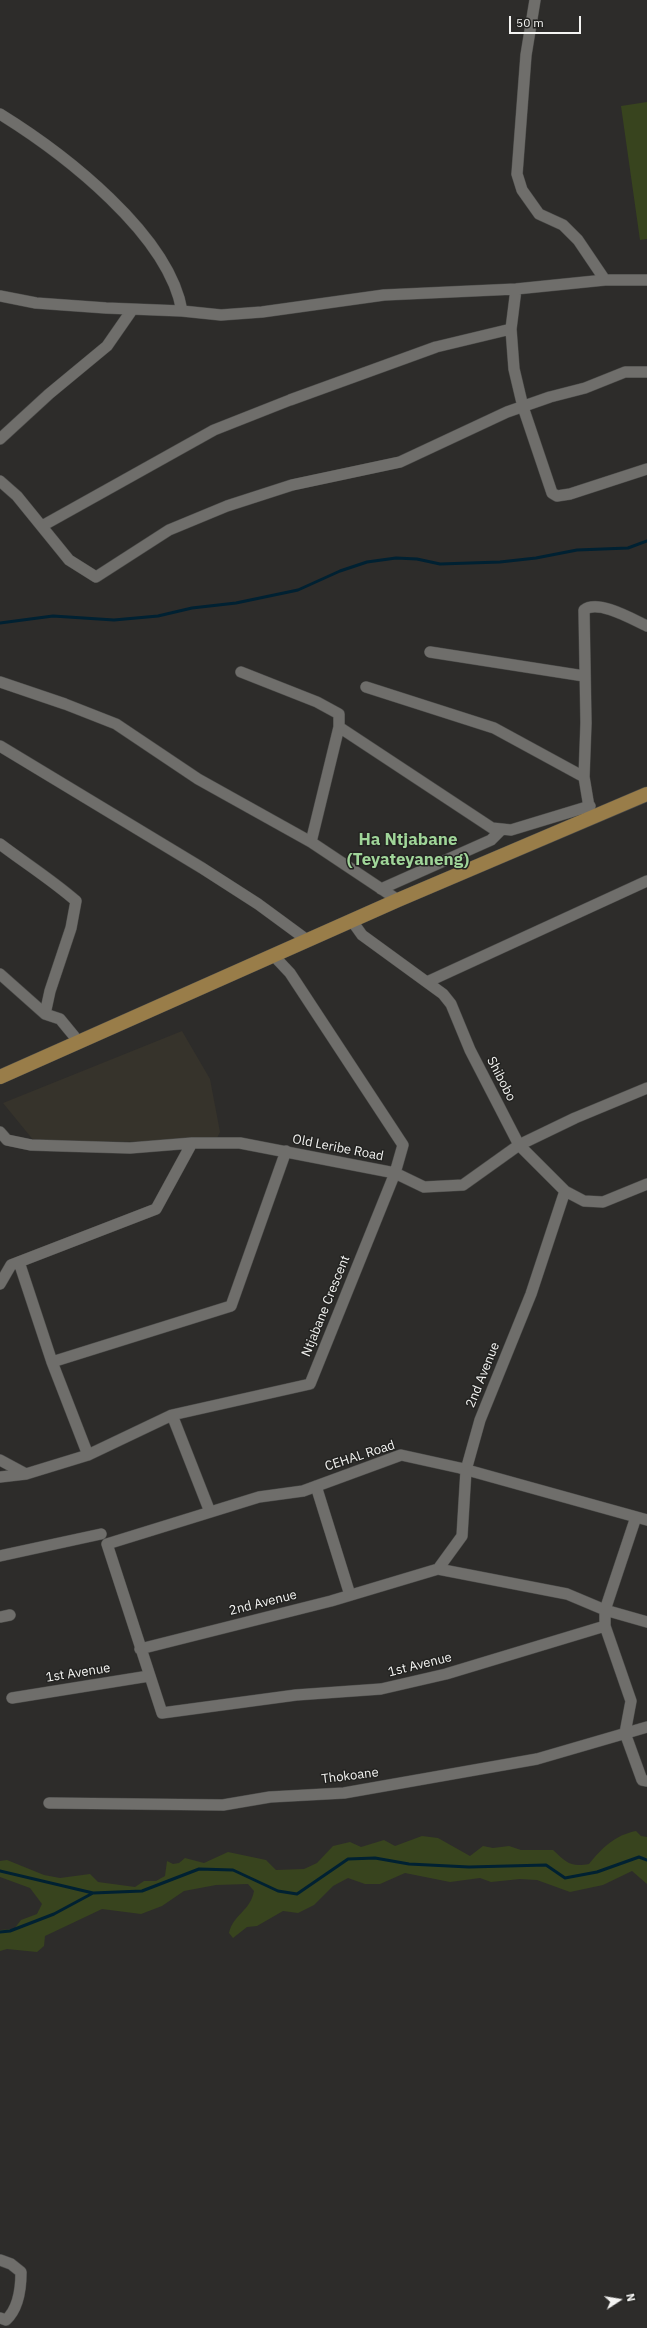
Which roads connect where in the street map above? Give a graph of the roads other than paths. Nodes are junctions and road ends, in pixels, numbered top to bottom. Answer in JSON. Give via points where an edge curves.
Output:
{"nodes":[{"id":1,"x":535,"y":0,"type":"edge"},
{"id":2,"x":0,"y":114,"type":"edge"},
{"id":3,"x":605,"y":280,"type":"junction"},
{"id":4,"x":647,"y":280,"type":"edge"},
{"id":5,"x":516,"y":289,"type":"junction"},
{"id":6,"x":0,"y":296,"type":"edge"},
{"id":7,"x":132,"y":310,"type":"junction"},
{"id":8,"x":182,"y":311,"type":"junction"},
{"id":9,"x":511,"y":329,"type":"junction"},
{"id":10,"x":647,"y":372,"type":"edge"},
{"id":11,"x":523,"y":407,"type":"junction"},
{"id":12,"x":0,"y":440,"type":"edge"},
{"id":13,"x":647,"y":469,"type":"edge"},
{"id":14,"x":0,"y":482,"type":"edge"},
{"id":15,"x":42,"y":526,"type":"junction"},
{"id":16,"x":647,"y":626,"type":"edge"},
{"id":17,"x":430,"y":652,"type":"dead end"},
{"id":18,"x":241,"y":672,"type":"dead end"},
{"id":19,"x":584,"y":676,"type":"junction"},
{"id":20,"x":0,"y":682,"type":"edge"},
{"id":21,"x":366,"y":687,"type":"dead end"},
{"id":22,"x":339,"y":727,"type":"junction"},
{"id":23,"x":0,"y":746,"type":"edge"},
{"id":24,"x":584,"y":777,"type":"junction"},
{"id":25,"x":647,"y":794,"type":"edge"},
{"id":26,"x":590,"y":812,"type":"junction"},
{"id":27,"x":501,"y":830,"type":"junction"},
{"id":28,"x":312,"y":842,"type":"junction"},
{"id":29,"x":0,"y":844,"type":"edge"},
{"id":30,"x":647,"y":881,"type":"edge"},
{"id":31,"x":381,"y":889,"type":"junction"},
{"id":32,"x":398,"y":900,"type":"junction"},
{"id":33,"x":352,"y":921,"type":"junction"},
{"id":34,"x":307,"y":940,"type":"junction"},
{"id":35,"x":274,"y":956,"type":"junction"},
{"id":36,"x":0,"y":974,"type":"edge"},
{"id":37,"x":427,"y":982,"type":"junction"},
{"id":38,"x":45,"y":1014,"type":"junction"},
{"id":39,"x":77,"y":1043,"type":"junction"},
{"id":40,"x":0,"y":1077,"type":"edge"},
{"id":41,"x":647,"y":1088,"type":"edge"},
{"id":42,"x":0,"y":1132,"type":"edge"},
{"id":43,"x":192,"y":1143,"type":"junction"},
{"id":44,"x":519,"y":1145,"type":"junction"},
{"id":45,"x":286,"y":1151,"type":"junction"},
{"id":46,"x":395,"y":1173,"type":"junction"},
{"id":47,"x":647,"y":1184,"type":"edge"},
{"id":48,"x":565,"y":1190,"type":"junction"},
{"id":49,"x":19,"y":1262,"type":"junction"},
{"id":50,"x":0,"y":1284,"type":"edge"},
{"id":51,"x":52,"y":1362,"type":"junction"},
{"id":52,"x":172,"y":1415,"type":"junction"},
{"id":53,"x":88,"y":1455,"type":"junction"},
{"id":54,"x":0,"y":1460,"type":"edge"},
{"id":55,"x":466,"y":1470,"type":"junction"},
{"id":56,"x":26,"y":1474,"type":"junction"},
{"id":57,"x":0,"y":1477,"type":"edge"},
{"id":58,"x":316,"y":1486,"type":"junction"},
{"id":59,"x":210,"y":1512,"type":"junction"},
{"id":60,"x":642,"y":1518,"type":"edge"},
{"id":61,"x":101,"y":1534,"type":"dead end"},
{"id":62,"x":107,"y":1544,"type":"joint"},
{"id":63,"x":0,"y":1556,"type":"edge"},
{"id":64,"x":438,"y":1569,"type":"junction"},
{"id":65,"x":350,"y":1595,"type":"junction"},
{"id":66,"x":605,"y":1610,"type":"junction"},
{"id":67,"x":647,"y":1622,"type":"edge"},
{"id":68,"x":606,"y":1626,"type":"junction"},
{"id":69,"x":140,"y":1649,"type":"junction"},
{"id":70,"x":149,"y":1676,"type":"junction"},
{"id":71,"x":12,"y":1698,"type":"dead end"},
{"id":72,"x":647,"y":1726,"type":"edge"},
{"id":73,"x":625,"y":1733,"type":"junction"},
{"id":74,"x":647,"y":1781,"type":"edge"},
{"id":75,"x":49,"y":1803,"type":"dead end"},
{"id":76,"x":0,"y":2260,"type":"edge"},
{"id":77,"x":0,"y":2318,"type":"edge"}],
"edges":[{"from":1,"to":3,"type":"street","via":[[526,55],[517,174],[522,190],[539,214],[563,225],[578,240]]},
{"from":2,"to":8,"type":"street","via":[[67,160],[116,205],[159,254],[180,298]]},
{"from":3,"to":4,"type":"street"},
{"from":3,"to":5,"type":"street"},
{"from":5,"to":8,"type":"street","via":[[384,295],[262,312],[221,315]]},
{"from":5,"to":9,"type":"street"},
{"from":6,"to":7,"type":"street","via":[[36,303]]},
{"from":7,"to":8,"type":"street"},
{"from":7,"to":12,"type":"street","via":[[106,346]]},
{"from":9,"to":11,"type":"street","via":[[514,369]]},
{"from":9,"to":15,"type":"street","via":[[429,349],[214,430]]},
{"from":10,"to":11,"type":"street","via":[[625,372],[585,388]]},
{"from":11,"to":13,"type":"street","via":[[552,493],[558,496],[570,494]]},
{"from":11,"to":15,"type":"street","via":[[400,462],[274,490],[193,520],[148,542],[96,577],[69,560]]},
{"from":14,"to":15,"type":"street","via":[[17,496]]},
{"from":16,"to":19,"type":"street","via":[[599,605],[584,610]]},
{"from":17,"to":19,"type":"street"},
{"from":18,"to":22,"type":"street","via":[[334,711],[339,714]]},
{"from":19,"to":24,"type":"street"},
{"from":20,"to":28,"type":"street","via":[[116,724],[198,779],[283,829]]},
{"from":21,"to":24,"type":"street","via":[[494,728]]},
{"from":22,"to":27,"type":"street","via":[[403,767],[482,823]]},
{"from":22,"to":28,"type":"street"},
{"from":23,"to":34,"type":"street","via":[[202,868]]},
{"from":24,"to":26,"type":"street"},
{"from":25,"to":26,"type":"main road"},
{"from":26,"to":27,"type":"street"},
{"from":26,"to":32,"type":"main road"},
{"from":27,"to":31,"type":"street","via":[[491,840]]},
{"from":28,"to":31,"type":"street"},
{"from":29,"to":38,"type":"street","via":[[76,901],[71,928]]},
{"from":30,"to":37,"type":"street"},
{"from":31,"to":32,"type":"street"},
{"from":32,"to":33,"type":"main road"},
{"from":33,"to":34,"type":"main road"},
{"from":33,"to":37,"type":"street","name":"Shibobo","via":[[362,935]]},
{"from":34,"to":35,"type":"main road"},
{"from":35,"to":39,"type":"main road"},
{"from":35,"to":46,"type":"street","name":"Ntjabane Crescent","via":[[290,973],[402,1145]]},
{"from":36,"to":38,"type":"street"},
{"from":37,"to":44,"type":"street","name":"Shibobo","via":[[451,1004],[470,1050]]},
{"from":38,"to":39,"type":"street","via":[[60,1019]]},
{"from":39,"to":40,"type":"main road"},
{"from":41,"to":44,"type":"street","name":"Old Leribe Road"},
{"from":42,"to":43,"type":"street","name":"Old Leribe Road","via":[[8,1140],[31,1145],[130,1148]]},
{"from":43,"to":45,"type":"street","name":"Old Leribe Road","via":[[240,1143]]},
{"from":43,"to":49,"type":"street","via":[[156,1208]]},
{"from":44,"to":46,"type":"street","name":"Old Leribe Road","via":[[463,1186],[424,1187]]},
{"from":44,"to":48,"type":"street","name":"Shibobo"},
{"from":45,"to":46,"type":"street","name":"Old Leribe Road"},
{"from":45,"to":51,"type":"street","via":[[231,1306]]},
{"from":46,"to":52,"type":"street","name":"Ntjabane Crescent","via":[[310,1384]]},
{"from":47,"to":48,"type":"street","name":"Shibobo","via":[[603,1202],[584,1201]]},
{"from":48,"to":55,"type":"street","name":"2nd Avenue","via":[[531,1294],[480,1420]]},
{"from":49,"to":50,"type":"street","via":[[12,1265]]},
{"from":49,"to":51,"type":"street"},
{"from":51,"to":53,"type":"street"},
{"from":52,"to":53,"type":"street","name":"Ntjabane Crescent"},
{"from":52,"to":59,"type":"street"},
{"from":53,"to":56,"type":"street","name":"Ntjabane Crescent"},
{"from":54,"to":56,"type":"street"},
{"from":55,"to":58,"type":"street","name":"CEHAL Road","via":[[401,1455]]},
{"from":55,"to":60,"type":"street","name":"CEHAL Road"},
{"from":55,"to":64,"type":"street","name":"2nd Avenue","via":[[462,1536]]},
{"from":56,"to":57,"type":"street","name":"Ntjabane Crescent"},
{"from":58,"to":59,"type":"street","name":"CEHAL Road","via":[[302,1491],[259,1497]]},
{"from":58,"to":65,"type":"street"},
{"from":59,"to":62,"type":"street","name":"CEHAL Road"},
{"from":60,"to":66,"type":"street"},
{"from":61,"to":63,"type":"street"},
{"from":62,"to":69,"type":"street","name":"1st Avenue"},
{"from":64,"to":65,"type":"street","name":"2nd Avenue"},
{"from":64,"to":66,"type":"street","name":"2nd Avenue","via":[[567,1594]]},
{"from":65,"to":69,"type":"street","name":"2nd Avenue"},
{"from":66,"to":67,"type":"street","name":"2nd Avenue"},
{"from":66,"to":68,"type":"street"},
{"from":68,"to":70,"type":"street","name":"1st Avenue","via":[[446,1674],[380,1689],[296,1695],[162,1713]]},
{"from":68,"to":73,"type":"street","via":[[631,1702]]},
{"from":69,"to":70,"type":"street","name":"1st Avenue"},
{"from":70,"to":71,"type":"street","name":"1st Avenue"},
{"from":72,"to":73,"type":"street","name":"Thokoane"},
{"from":73,"to":74,"type":"street","via":[[642,1780]]},
{"from":73,"to":75,"type":"street","name":"Thokoane","via":[[537,1759],[344,1793],[270,1797],[223,1805]]},
{"from":76,"to":77,"type":"street","via":[[21,2272],[21,2284],[12,2314],[6,2320]]}]}
